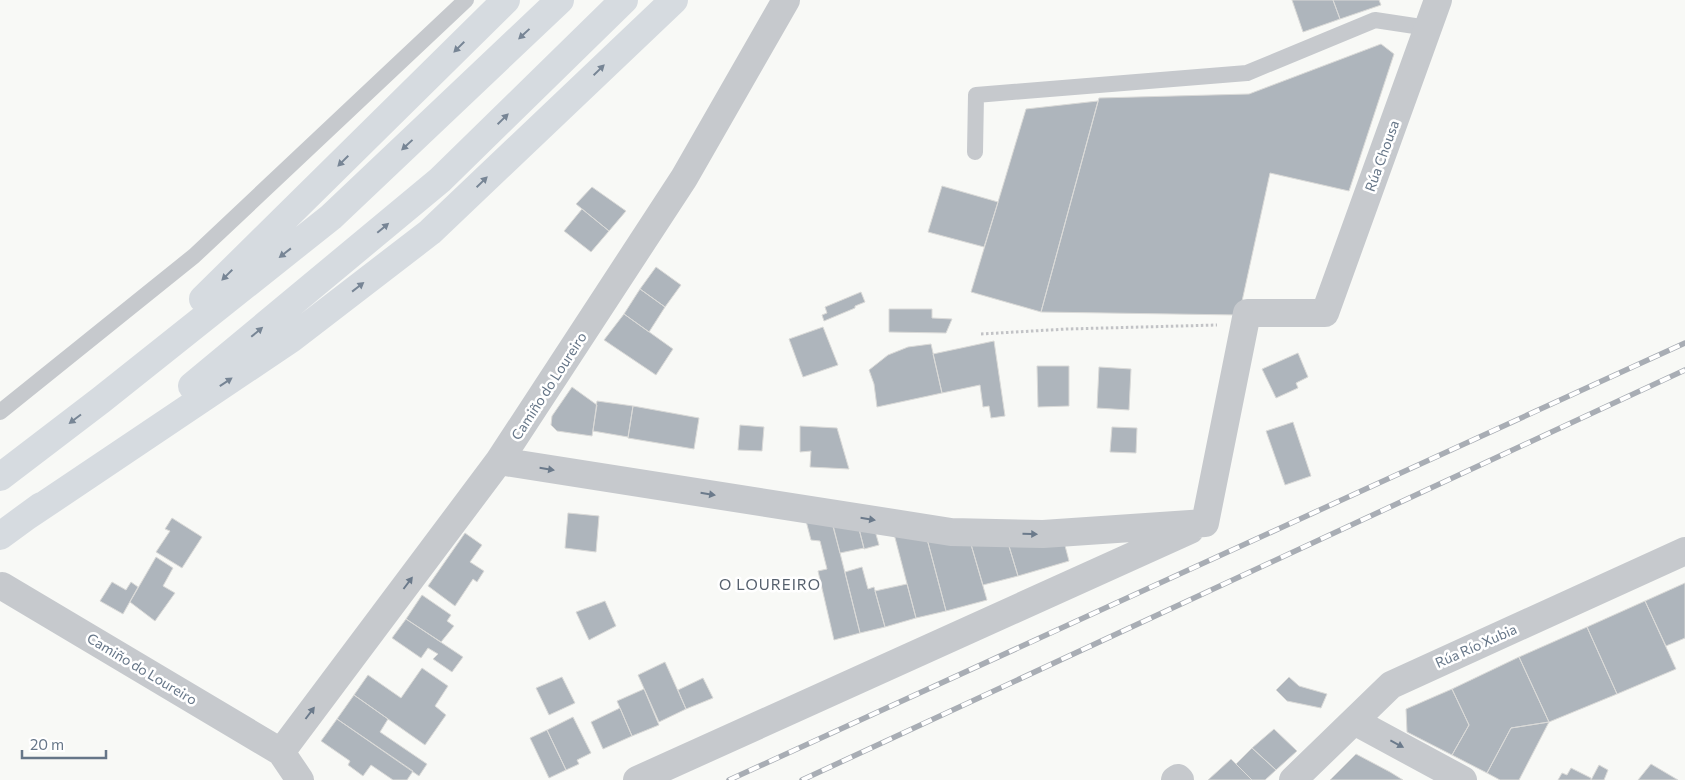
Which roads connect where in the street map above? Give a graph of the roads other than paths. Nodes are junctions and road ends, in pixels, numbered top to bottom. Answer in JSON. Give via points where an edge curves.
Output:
{"nodes":[{"id":1,"x":466,"y":0,"type":"edge"},
{"id":2,"x":506,"y":0,"type":"edge"},
{"id":3,"x":560,"y":0,"type":"edge"},
{"id":4,"x":624,"y":0,"type":"edge"},
{"id":5,"x":674,"y":0,"type":"edge"},
{"id":6,"x":786,"y":0,"type":"edge"},
{"id":7,"x":1438,"y":0,"type":"edge"},
{"id":8,"x":1428,"y":28,"type":"junction"},
{"id":9,"x":975,"y":152,"type":"dead end"},
{"id":10,"x":101,"y":400,"type":"junction"},
{"id":11,"x":0,"y":412,"type":"edge"},
{"id":12,"x":499,"y":461,"type":"junction"},
{"id":13,"x":0,"y":477,"type":"edge"},
{"id":14,"x":26,"y":517,"type":"junction"},
{"id":15,"x":1205,"y":524,"type":"junction"},
{"id":16,"x":0,"y":536,"type":"edge"},
{"id":17,"x":1685,"y":551,"type":"edge"},
{"id":18,"x":1,"y":593,"type":"edge"},
{"id":19,"x":1354,"y":721,"type":"junction"},
{"id":20,"x":281,"y":752,"type":"junction"},
{"id":21,"x":300,"y":780,"type":"edge"},
{"id":22,"x":637,"y":780,"type":"edge"},
{"id":23,"x":1175,"y":780,"type":"edge"},
{"id":24,"x":1180,"y":780,"type":"edge"},
{"id":25,"x":1293,"y":780,"type":"edge"},
{"id":26,"x":1463,"y":780,"type":"edge"}],
"edges":[{"from":1,"to":11,"type":"lane","via":[[194,256]]},
{"from":2,"to":10,"type":"highway","one_way":true},
{"from":3,"to":10,"type":"highway","one_way":true,"via":[[330,217]]},
{"from":14,"to":4,"type":"highway","one_way":true,"via":[[118,447],[440,180]]},
{"from":14,"to":5,"type":"highway","one_way":true,"via":[[290,339],[430,232]]},
{"from":6,"to":12,"type":"street","name":"Camiño do Loureiro","via":[[684,178]]},
{"from":7,"to":8,"type":"street","name":"Rúa Chousa"},
{"from":8,"to":9,"type":"lane","via":[[1374,20],[1246,73],[976,95]]},
{"from":8,"to":15,"type":"street","name":"Rúa Chousa","via":[[1325,313],[1247,313]]},
{"from":10,"to":13,"type":"highway","one_way":true},
{"from":12,"to":15,"type":"street","one_way":true,"via":[[950,532],[1043,534]]},
{"from":20,"to":12,"type":"street","name":"Camiño do Loureiro","one_way":true},
{"from":14,"to":16,"type":"highway"},
{"from":15,"to":22,"type":"street"},
{"from":17,"to":19,"type":"street","name":"Rúa Río Xubia","via":[[1391,685]]},
{"from":18,"to":20,"type":"street","name":"Camiño do Loureiro"},
{"from":19,"to":25,"type":"street","name":"Rúa Río Xubia"},
{"from":19,"to":26,"type":"street","one_way":true},
{"from":20,"to":21,"type":"street","name":"Camiño do Loureiro"},
{"from":23,"to":24,"type":"street"}]}
